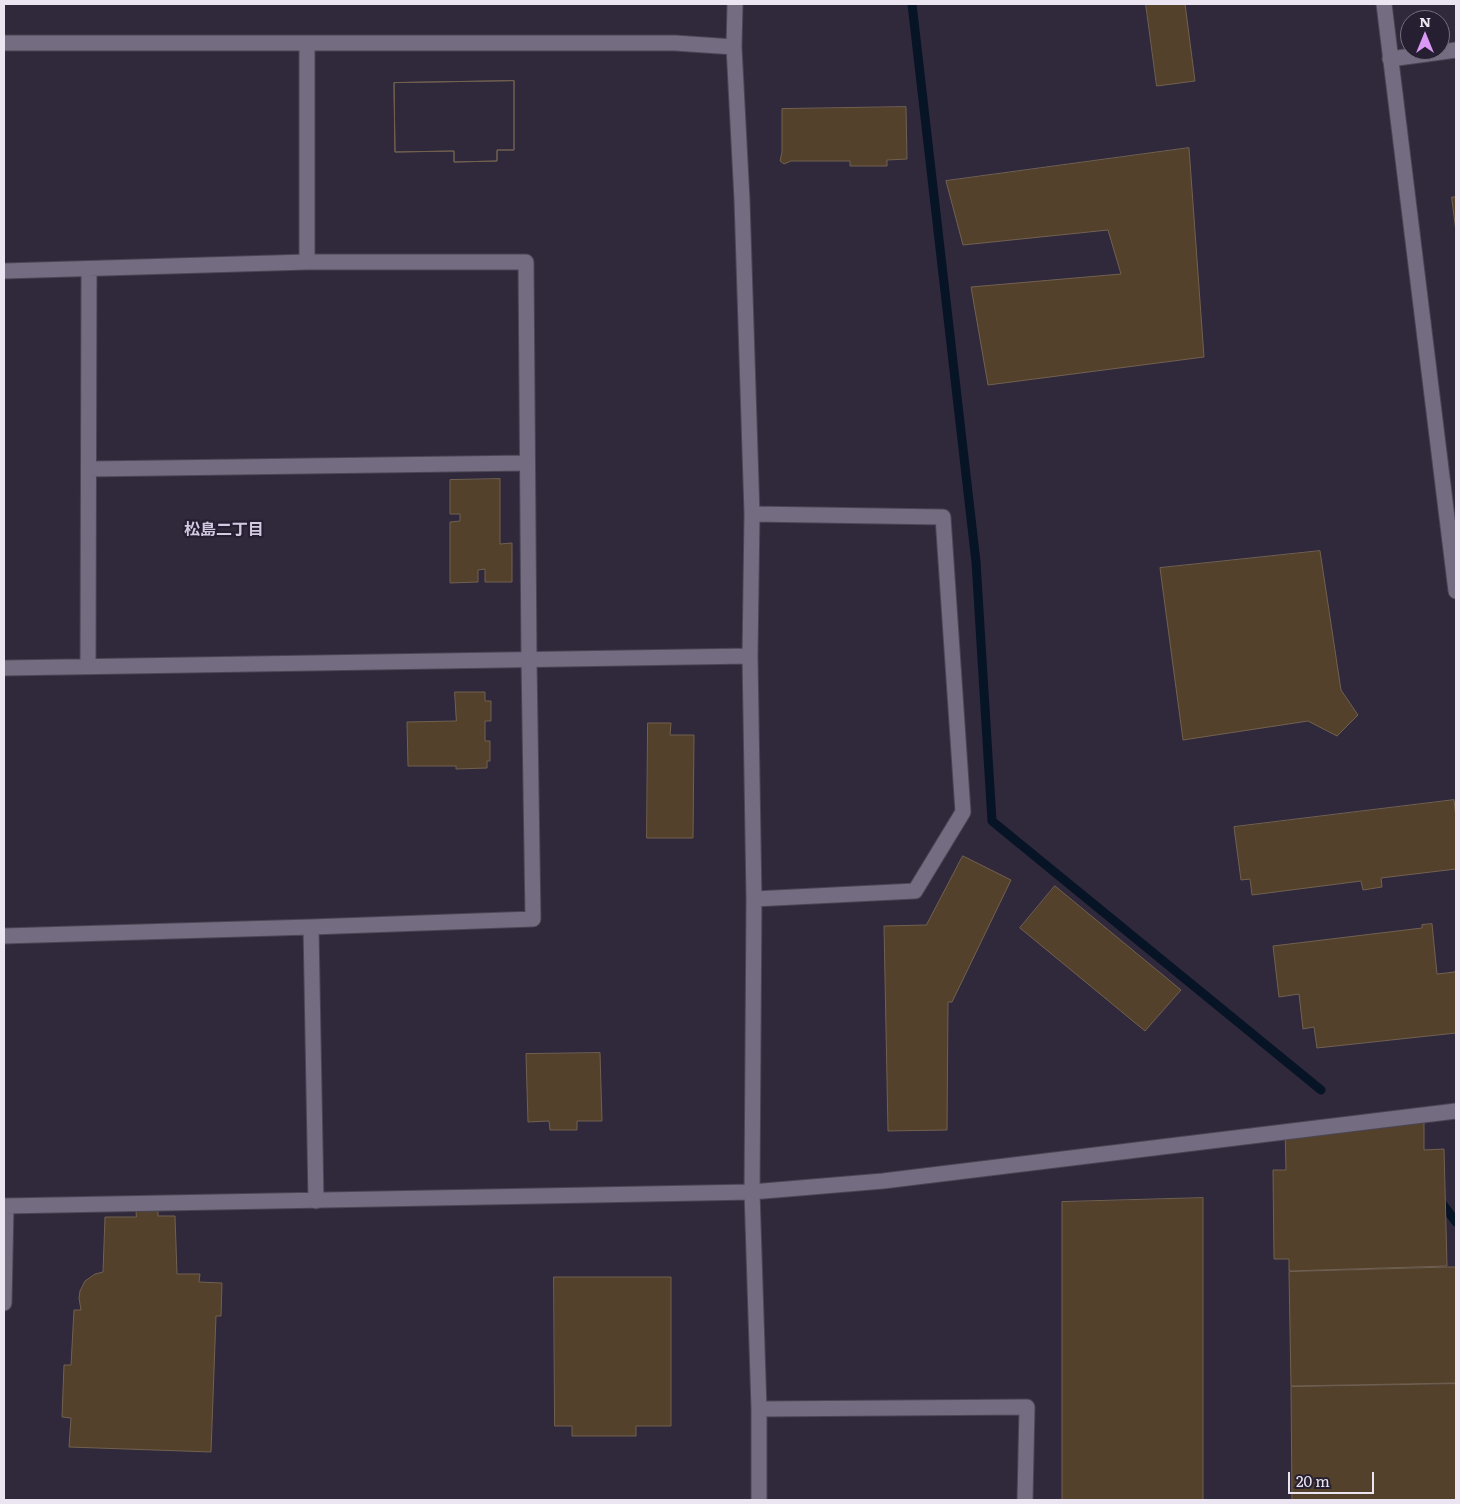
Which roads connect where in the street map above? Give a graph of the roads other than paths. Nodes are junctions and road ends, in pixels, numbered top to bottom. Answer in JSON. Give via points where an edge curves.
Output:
{"nodes":[{"id":1,"x":735,"y":4,"type":"edge"},
{"id":2,"x":1384,"y":4,"type":"edge"},
{"id":3,"x":4,"y":43,"type":"edge"},
{"id":4,"x":307,"y":43,"type":"junction"},
{"id":5,"x":734,"y":47,"type":"junction"},
{"id":6,"x":1456,"y":50,"type":"edge"},
{"id":7,"x":1390,"y":59,"type":"junction"},
{"id":8,"x":307,"y":262,"type":"junction"},
{"id":9,"x":89,"y":269,"type":"junction"},
{"id":10,"x":4,"y":271,"type":"edge"},
{"id":11,"x":527,"y":463,"type":"junction"},
{"id":12,"x":89,"y":469,"type":"junction"},
{"id":13,"x":752,"y":514,"type":"junction"},
{"id":14,"x":1456,"y":591,"type":"edge"},
{"id":15,"x":750,"y":656,"type":"junction"},
{"id":16,"x":529,"y":660,"type":"junction"},
{"id":17,"x":88,"y":666,"type":"junction"},
{"id":18,"x":4,"y":668,"type":"edge"},
{"id":19,"x":754,"y":900,"type":"junction"},
{"id":20,"x":310,"y":927,"type":"junction"},
{"id":21,"x":4,"y":936,"type":"edge"},
{"id":22,"x":1456,"y":1111,"type":"edge"},
{"id":23,"x":752,"y":1192,"type":"junction"},
{"id":24,"x":316,"y":1201,"type":"junction"},
{"id":25,"x":5,"y":1206,"type":"edge"},
{"id":26,"x":4,"y":1303,"type":"edge"},
{"id":27,"x":758,"y":1409,"type":"junction"},
{"id":28,"x":759,"y":1500,"type":"edge"},
{"id":29,"x":1025,"y":1500,"type":"edge"}],
"edges":[{"from":1,"to":5,"type":"street"},
{"from":2,"to":7,"type":"street"},
{"from":3,"to":4,"type":"street"},
{"from":4,"to":5,"type":"street","via":[[675,43]]},
{"from":4,"to":8,"type":"street"},
{"from":5,"to":13,"type":"street"},
{"from":6,"to":7,"type":"street"},
{"from":7,"to":14,"type":"street"},
{"from":8,"to":9,"type":"street"},
{"from":8,"to":11,"type":"street","via":[[526,262]]},
{"from":9,"to":10,"type":"street"},
{"from":9,"to":12,"type":"street"},
{"from":11,"to":12,"type":"street"},
{"from":11,"to":16,"type":"street"},
{"from":12,"to":17,"type":"street"},
{"from":13,"to":15,"type":"street"},
{"from":13,"to":19,"type":"street","via":[[943,517],[963,812],[915,891]]},
{"from":15,"to":16,"type":"street"},
{"from":15,"to":19,"type":"street"},
{"from":16,"to":17,"type":"street"},
{"from":16,"to":20,"type":"street","via":[[533,919]]},
{"from":17,"to":18,"type":"street"},
{"from":19,"to":23,"type":"street"},
{"from":20,"to":21,"type":"street"},
{"from":20,"to":24,"type":"street"},
{"from":22,"to":23,"type":"street","via":[[883,1182]]},
{"from":23,"to":24,"type":"street"},
{"from":23,"to":27,"type":"street"},
{"from":24,"to":25,"type":"street"},
{"from":25,"to":26,"type":"street"},
{"from":27,"to":28,"type":"street"},
{"from":27,"to":29,"type":"street","via":[[1027,1407]]}]}
